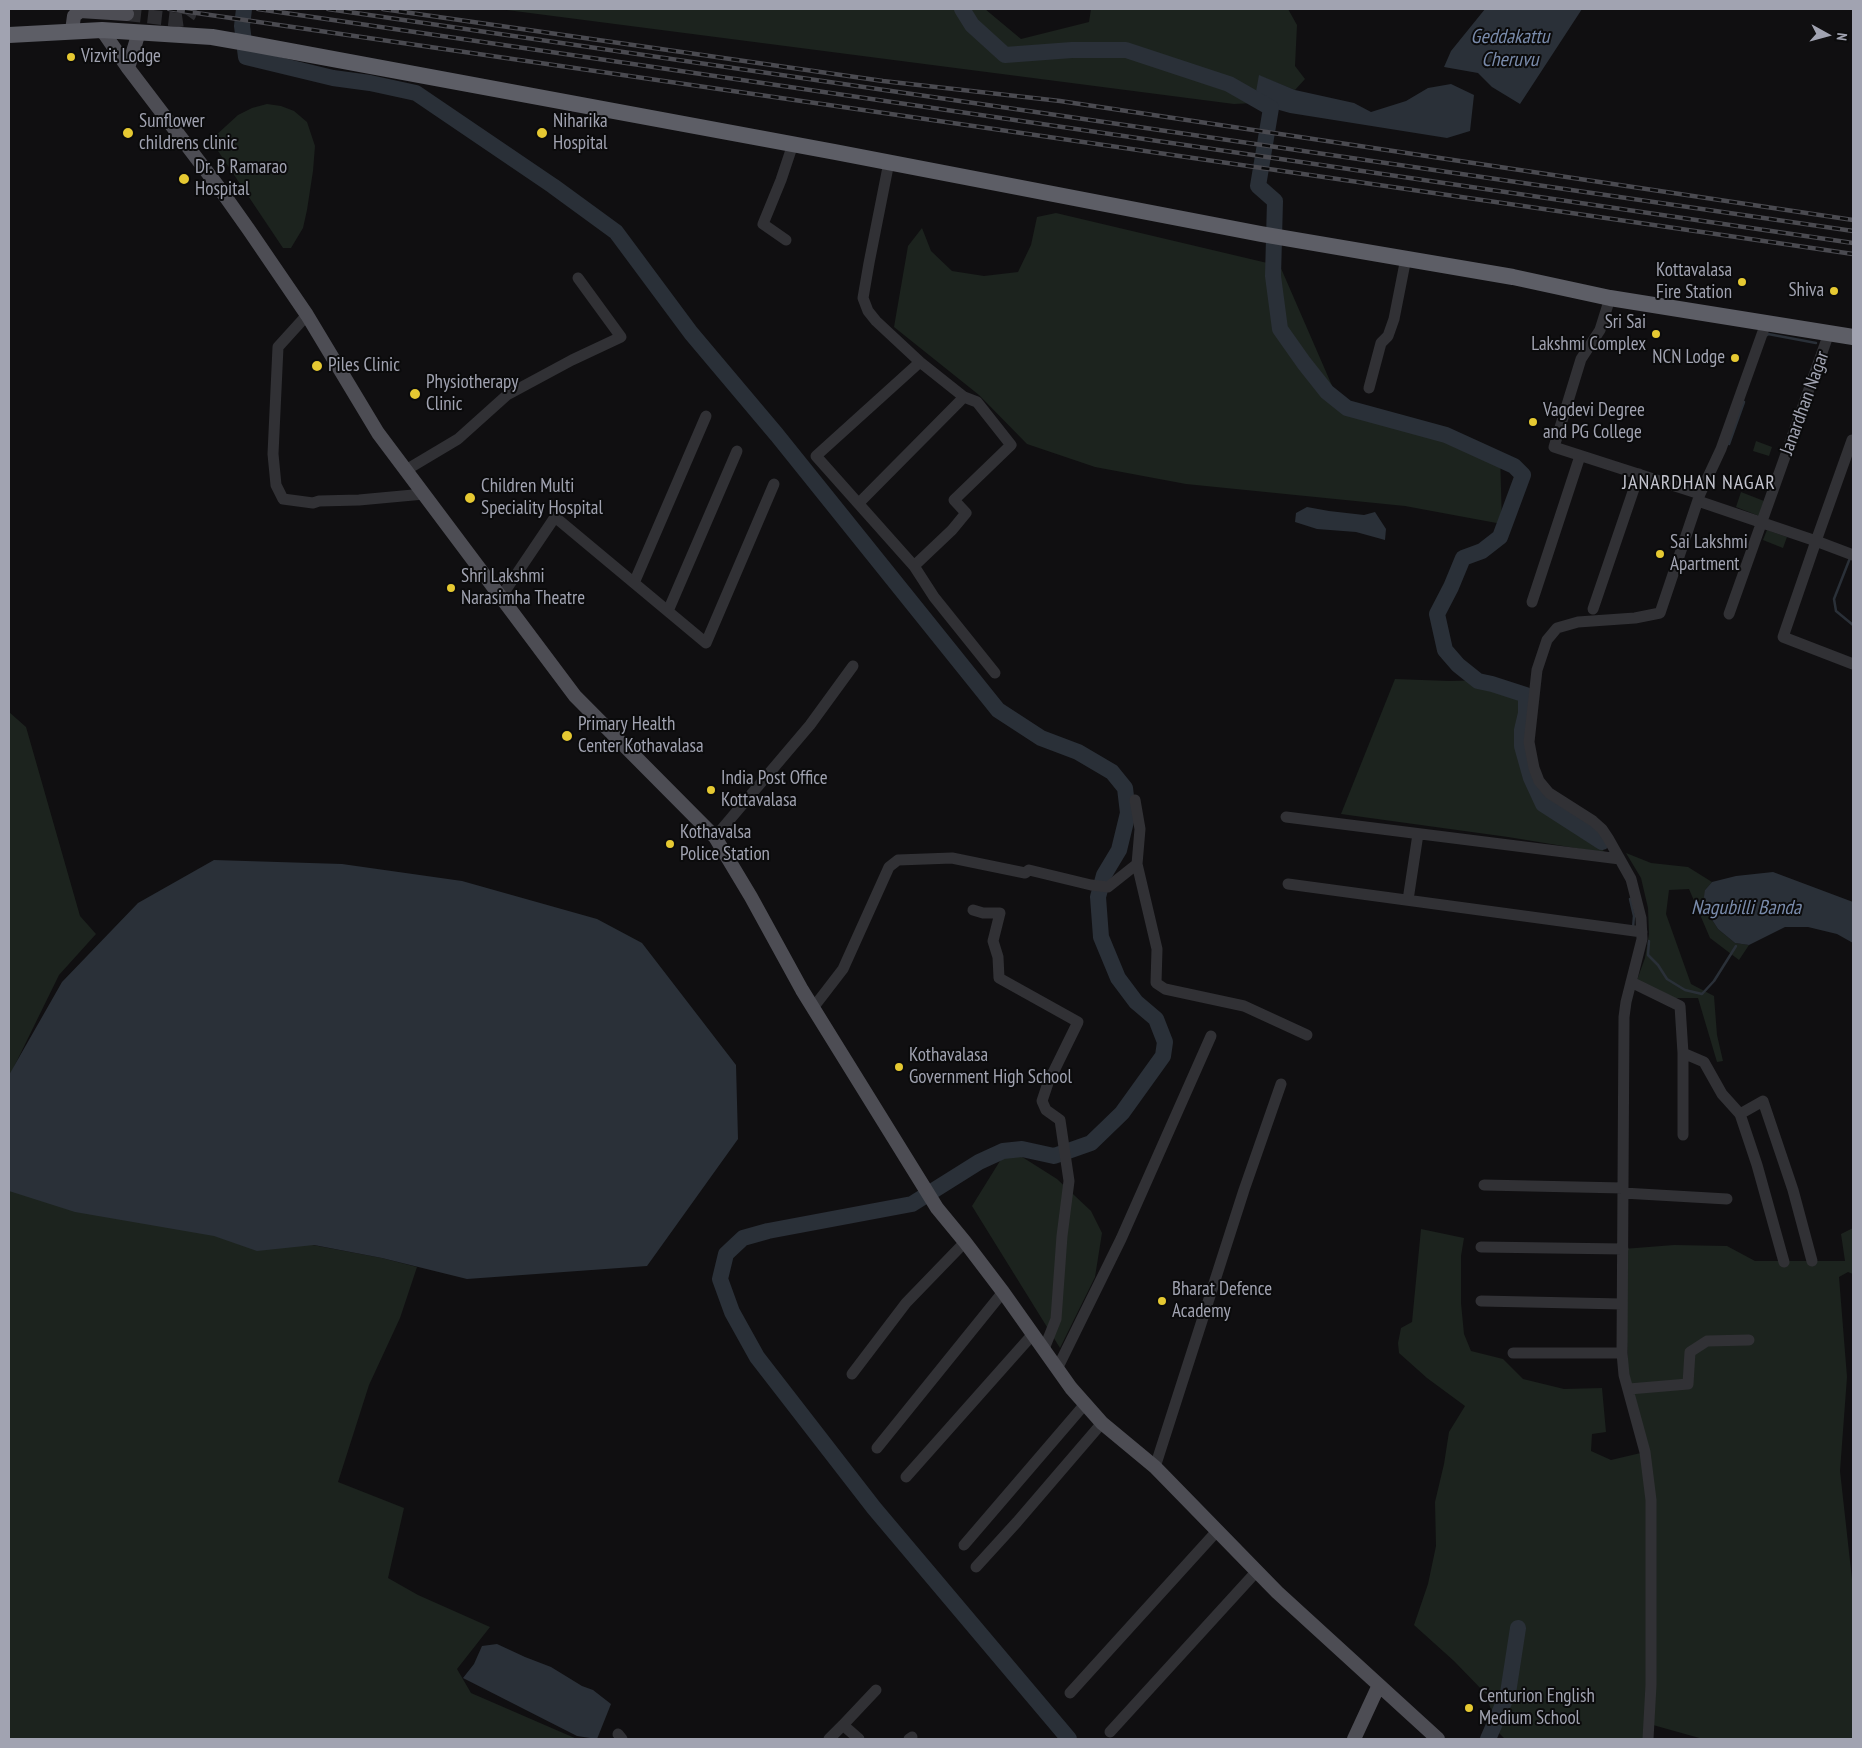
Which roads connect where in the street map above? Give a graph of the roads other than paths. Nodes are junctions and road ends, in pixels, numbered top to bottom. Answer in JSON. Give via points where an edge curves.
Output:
{"nodes":[{"id":1,"x":127,"y":14,"type":"dead end"},
{"id":2,"x":102,"y":30,"type":"junction"},
{"id":3,"x":72,"y":31,"type":"junction"},
{"id":4,"x":139,"y":32,"type":"junction"},
{"id":5,"x":9,"y":35,"type":"edge"},
{"id":6,"x":128,"y":68,"type":"junction"},
{"id":7,"x":793,"y":144,"type":"junction"},
{"id":8,"x":890,"y":162,"type":"junction"},
{"id":9,"x":786,"y":240,"type":"dead end"},
{"id":10,"x":1406,"y":258,"type":"junction"},
{"id":11,"x":578,"y":278,"type":"dead end"},
{"id":12,"x":1610,"y":298,"type":"junction"},
{"id":13,"x":306,"y":316,"type":"junction"},
{"id":14,"x":1766,"y":323,"type":"junction"},
{"id":15,"x":1830,"y":333,"type":"junction"},
{"id":16,"x":1853,"y":337,"type":"edge"},
{"id":17,"x":920,"y":362,"type":"junction"},
{"id":18,"x":1369,"y":388,"type":"dead end"},
{"id":19,"x":964,"y":397,"type":"junction"},
{"id":20,"x":706,"y":416,"type":"dead end"},
{"id":21,"x":1852,"y":440,"type":"dead end"},
{"id":22,"x":737,"y":451,"type":"dead end"},
{"id":23,"x":1580,"y":456,"type":"junction"},
{"id":24,"x":406,"y":470,"type":"junction"},
{"id":25,"x":1639,"y":474,"type":"junction"},
{"id":26,"x":774,"y":484,"type":"dead end"},
{"id":27,"x":424,"y":494,"type":"junction"},
{"id":28,"x":1699,"y":497,"type":"junction"},
{"id":29,"x":859,"y":503,"type":"junction"},
{"id":30,"x":1762,"y":523,"type":"junction"},
{"id":31,"x":1816,"y":541,"type":"junction"},
{"id":32,"x":1849,"y":554,"type":"edge"},
{"id":33,"x":914,"y":566,"type":"junction"},
{"id":34,"x":634,"y":583,"type":"junction"},
{"id":35,"x":501,"y":597,"type":"junction"},
{"id":36,"x":1532,"y":602,"type":"dead end"},
{"id":37,"x":1593,"y":609,"type":"dead end"},
{"id":38,"x":668,"y":611,"type":"junction"},
{"id":39,"x":1730,"y":614,"type":"dead end"},
{"id":40,"x":1853,"y":664,"type":"edge"},
{"id":41,"x":853,"y":666,"type":"dead end"},
{"id":42,"x":995,"y":673,"type":"dead end"},
{"id":43,"x":1135,"y":800,"type":"dead end"},
{"id":44,"x":1286,"y":817,"type":"dead end"},
{"id":45,"x":1418,"y":834,"type":"junction"},
{"id":46,"x":715,"y":837,"type":"junction"},
{"id":47,"x":1620,"y":859,"type":"junction"},
{"id":48,"x":1137,"y":864,"type":"junction"},
{"id":49,"x":1288,"y":884,"type":"dead end"},
{"id":50,"x":1408,"y":900,"type":"junction"},
{"id":51,"x":972,"y":910,"type":"dead end"},
{"id":52,"x":1640,"y":932,"type":"junction"},
{"id":53,"x":1632,"y":982,"type":"junction"},
{"id":54,"x":813,"y":1008,"type":"junction"},
{"id":55,"x":1307,"y":1035,"type":"dead end"},
{"id":56,"x":1211,"y":1036,"type":"dead end"},
{"id":57,"x":1683,"y":1053,"type":"junction"},
{"id":58,"x":1281,"y":1084,"type":"dead end"},
{"id":59,"x":1740,"y":1114,"type":"junction"},
{"id":60,"x":1683,"y":1135,"type":"dead end"},
{"id":61,"x":1484,"y":1185,"type":"dead end"},
{"id":62,"x":1623,"y":1190,"type":"junction"},
{"id":63,"x":1727,"y":1200,"type":"dead end"},
{"id":64,"x":965,"y":1242,"type":"junction"},
{"id":65,"x":1482,"y":1247,"type":"dead end"},
{"id":66,"x":1623,"y":1249,"type":"junction"},
{"id":67,"x":1812,"y":1261,"type":"dead end"},
{"id":68,"x":1784,"y":1262,"type":"dead end"},
{"id":69,"x":1003,"y":1292,"type":"junction"},
{"id":70,"x":1481,"y":1301,"type":"dead end"},
{"id":71,"x":1622,"y":1304,"type":"junction"},
{"id":72,"x":1033,"y":1334,"type":"junction"},
{"id":73,"x":1749,"y":1340,"type":"dead end"},
{"id":74,"x":1044,"y":1349,"type":"junction"},
{"id":75,"x":1513,"y":1353,"type":"dead end"},
{"id":76,"x":1622,"y":1353,"type":"junction"},
{"id":77,"x":1058,"y":1367,"type":"junction"},
{"id":78,"x":852,"y":1374,"type":"dead end"},
{"id":79,"x":1629,"y":1389,"type":"junction"},
{"id":80,"x":1085,"y":1404,"type":"junction"},
{"id":81,"x":1102,"y":1423,"type":"junction"},
{"id":82,"x":877,"y":1448,"type":"dead end"},
{"id":83,"x":1155,"y":1467,"type":"junction"},
{"id":84,"x":906,"y":1477,"type":"dead end"},
{"id":85,"x":1217,"y":1531,"type":"junction"},
{"id":86,"x":964,"y":1544,"type":"dead end"},
{"id":87,"x":976,"y":1567,"type":"dead end"},
{"id":88,"x":1256,"y":1572,"type":"junction"},
{"id":89,"x":1379,"y":1685,"type":"junction"},
{"id":90,"x":876,"y":1690,"type":"dead end"},
{"id":91,"x":1070,"y":1693,"type":"dead end"},
{"id":92,"x":843,"y":1725,"type":"junction"},
{"id":93,"x":1110,"y":1732,"type":"dead end"},
{"id":94,"x":829,"y":1739,"type":"edge"},
{"id":95,"x":859,"y":1739,"type":"edge"},
{"id":96,"x":1354,"y":1739,"type":"edge"},
{"id":97,"x":1438,"y":1739,"type":"edge"},
{"id":98,"x":1648,"y":1739,"type":"edge"}],
"edges":[{"from":1,"to":3,"type":"main road","via":[[80,11],[74,16]]},
{"from":2,"to":3,"type":"highway"},
{"from":2,"to":4,"type":"highway"},
{"from":2,"to":6,"type":"main road"},
{"from":3,"to":5,"type":"highway"},
{"from":4,"to":6,"type":"main road"},
{"from":4,"to":7,"type":"highway","via":[[252,44]]},
{"from":6,"to":13,"type":"main road","via":[[220,189]]},
{"from":7,"to":8,"type":"highway"},
{"from":7,"to":9,"type":"street","via":[[763,224]]},
{"from":8,"to":10,"type":"highway","via":[[1281,238]]},
{"from":8,"to":17,"type":"street","via":[[863,298],[868,311]]},
{"from":10,"to":12,"type":"highway"},
{"from":10,"to":18,"type":"street","via":[[1394,319],[1388,336],[1381,343]]},
{"from":11,"to":24,"type":"street","via":[[621,337],[507,395],[458,438]]},
{"from":12,"to":14,"type":"highway"},
{"from":12,"to":23,"type":"street","via":[[1600,330],[1581,359],[1554,447]]},
{"from":13,"to":24,"type":"main road","via":[[378,433]]},
{"from":13,"to":27,"type":"street","via":[[278,347],[273,454],[276,485],[283,499],[312,503]]},
{"from":14,"to":15,"type":"highway"},
{"from":14,"to":28,"type":"street","via":[[1722,449]]},
{"from":15,"to":16,"type":"highway"},
{"from":15,"to":30,"type":"street","name":"Janardhan Nagar"},
{"from":17,"to":19,"type":"street"},
{"from":17,"to":29,"type":"street","via":[[816,456]]},
{"from":19,"to":29,"type":"street"},
{"from":19,"to":33,"type":"street","via":[[977,402],[1010,445],[954,500],[966,513]]},
{"from":20,"to":34,"type":"street"},
{"from":21,"to":31,"type":"street"},
{"from":22,"to":38,"type":"street"},
{"from":23,"to":25,"type":"street"},
{"from":23,"to":36,"type":"street"},
{"from":24,"to":27,"type":"main road"},
{"from":25,"to":28,"type":"street"},
{"from":25,"to":37,"type":"street"},
{"from":26,"to":38,"type":"street","via":[[706,643]]},
{"from":27,"to":35,"type":"main road"},
{"from":28,"to":30,"type":"street"},
{"from":28,"to":47,"type":"street","via":[[1660,613],[1578,622],[1557,628],[1547,640],[1537,670],[1529,742],[1539,782],[1549,793],[1602,829]]},
{"from":29,"to":33,"type":"street"},
{"from":30,"to":31,"type":"street"},
{"from":30,"to":39,"type":"street","name":"Janardhan Nagar"},
{"from":31,"to":32,"type":"street"},
{"from":31,"to":40,"type":"street","via":[[1783,636]]},
{"from":33,"to":42,"type":"street","via":[[934,597]]},
{"from":34,"to":35,"type":"street","via":[[555,518]]},
{"from":34,"to":38,"type":"street"},
{"from":35,"to":46,"type":"main road","via":[[575,696]]},
{"from":41,"to":46,"type":"street","via":[[810,724]]},
{"from":43,"to":48,"type":"street","via":[[1140,829]]},
{"from":44,"to":45,"type":"street"},
{"from":45,"to":47,"type":"street"},
{"from":45,"to":50,"type":"street"},
{"from":46,"to":54,"type":"main road"},
{"from":47,"to":52,"type":"street","via":[[1633,884]]},
{"from":48,"to":54,"type":"street","via":[[1108,887],[952,858],[898,860],[890,867],[843,969]]},
{"from":48,"to":55,"type":"street","via":[[1157,949],[1156,983],[1165,990],[1244,1006]]},
{"from":49,"to":50,"type":"street"},
{"from":50,"to":52,"type":"street"},
{"from":51,"to":74,"type":"street","via":[[1000,913],[993,941],[999,978],[1078,1022],[1042,1101],[1046,1110],[1060,1120],[1069,1181],[1056,1319]]},
{"from":52,"to":53,"type":"street","via":[[1641,946]]},
{"from":53,"to":57,"type":"street","via":[[1680,1006]]},
{"from":53,"to":62,"type":"street","via":[[1624,1017]]},
{"from":54,"to":64,"type":"main road","via":[[936,1208]]},
{"from":56,"to":77,"type":"street","via":[[1121,1239]]},
{"from":57,"to":59,"type":"street","via":[[1704,1062],[1722,1094]]},
{"from":57,"to":60,"type":"street"},
{"from":58,"to":83,"type":"street"},
{"from":59,"to":67,"type":"street","via":[[1763,1101],[1793,1190]]},
{"from":59,"to":68,"type":"street"},
{"from":61,"to":62,"type":"street"},
{"from":62,"to":63,"type":"street"},
{"from":62,"to":66,"type":"street"},
{"from":64,"to":69,"type":"main road"},
{"from":64,"to":78,"type":"street","via":[[906,1303]]},
{"from":65,"to":66,"type":"street"},
{"from":66,"to":71,"type":"street"},
{"from":69,"to":72,"type":"main road"},
{"from":69,"to":82,"type":"street"},
{"from":70,"to":71,"type":"street"},
{"from":71,"to":76,"type":"street"},
{"from":72,"to":74,"type":"main road"},
{"from":72,"to":84,"type":"street"},
{"from":73,"to":79,"type":"street","via":[[1707,1341],[1690,1352],[1688,1384]]},
{"from":74,"to":77,"type":"main road"},
{"from":75,"to":76,"type":"street"},
{"from":76,"to":79,"type":"street"},
{"from":77,"to":80,"type":"main road"},
{"from":79,"to":98,"type":"street","via":[[1645,1452],[1652,1500]]},
{"from":80,"to":81,"type":"main road"},
{"from":80,"to":86,"type":"street"},
{"from":81,"to":83,"type":"main road"},
{"from":81,"to":87,"type":"street"},
{"from":83,"to":85,"type":"main road"},
{"from":85,"to":88,"type":"main road"},
{"from":85,"to":91,"type":"street"},
{"from":88,"to":89,"type":"main road"},
{"from":88,"to":93,"type":"street"},
{"from":89,"to":96,"type":"main road"},
{"from":89,"to":97,"type":"main road"},
{"from":90,"to":92,"type":"street"},
{"from":92,"to":94,"type":"street"},
{"from":92,"to":95,"type":"street"}]}
